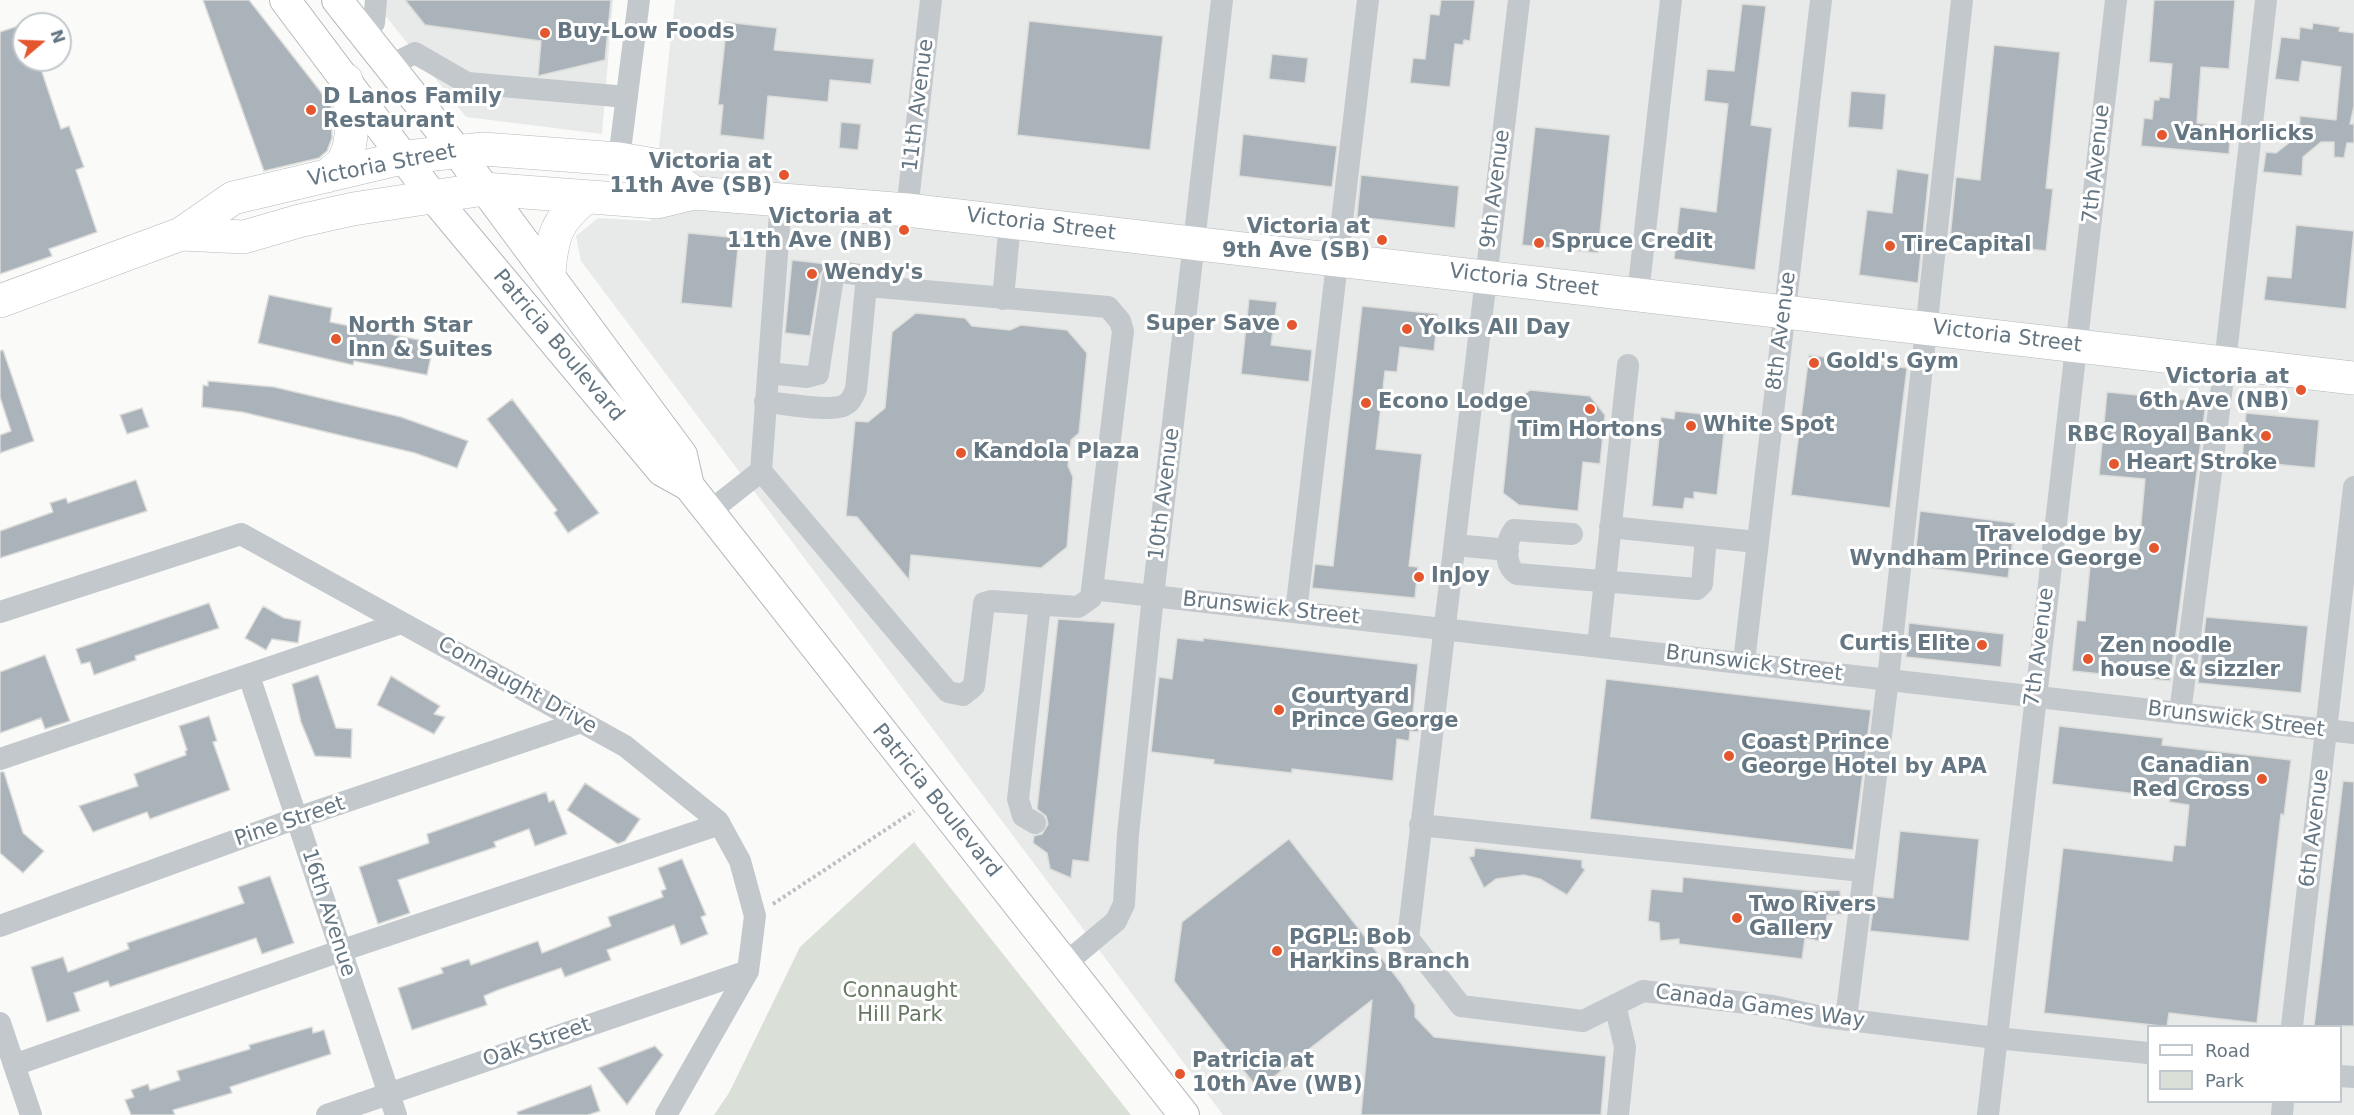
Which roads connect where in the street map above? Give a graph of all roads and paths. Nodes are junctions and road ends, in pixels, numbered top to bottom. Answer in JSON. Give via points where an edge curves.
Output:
{"nodes":[{"id":1,"x":285,"y":0,"type":"edge"},
{"id":2,"x":337,"y":0,"type":"edge"},
{"id":3,"x":376,"y":0,"type":"edge"},
{"id":4,"x":639,"y":0,"type":"edge"},
{"id":5,"x":931,"y":0,"type":"edge"},
{"id":6,"x":1222,"y":0,"type":"edge"},
{"id":7,"x":1368,"y":0,"type":"edge"},
{"id":8,"x":1519,"y":0,"type":"edge"},
{"id":9,"x":1671,"y":0,"type":"edge"},
{"id":10,"x":1821,"y":0,"type":"edge"},
{"id":11,"x":1962,"y":0,"type":"edge"},
{"id":12,"x":2116,"y":0,"type":"edge"},
{"id":13,"x":2266,"y":0,"type":"edge"},
{"id":14,"x":363,"y":33,"type":"junction"},
{"id":15,"x":389,"y":66,"type":"junction"},
{"id":16,"x":346,"y":80,"type":"junction"},
{"id":17,"x":627,"y":97,"type":"junction"},
{"id":18,"x":456,"y":150,"type":"junction"},
{"id":19,"x":406,"y":157,"type":"junction"},
{"id":20,"x":619,"y":159,"type":"junction"},
{"id":21,"x":327,"y":176,"type":"junction"},
{"id":22,"x":484,"y":189,"type":"junction"},
{"id":23,"x":694,"y":193,"type":"junction"},
{"id":24,"x":586,"y":197,"type":"junction"},
{"id":25,"x":434,"y":198,"type":"junction"},
{"id":26,"x":781,"y":200,"type":"junction"},
{"id":27,"x":907,"y":210,"type":"junction"},
{"id":28,"x":1010,"y":222,"type":"junction"},
{"id":29,"x":181,"y":234,"type":"junction"},
{"id":30,"x":1194,"y":243,"type":"junction"},
{"id":31,"x":1337,"y":260,"type":"junction"},
{"id":32,"x":549,"y":273,"type":"junction"},
{"id":33,"x":1485,"y":277,"type":"junction"},
{"id":34,"x":868,"y":286,"type":"junction"},
{"id":35,"x":1638,"y":294,"type":"junction"},
{"id":36,"x":1003,"y":299,"type":"junction"},
{"id":37,"x":0,"y":301,"type":"edge"},
{"id":38,"x":1784,"y":311,"type":"junction"},
{"id":39,"x":1924,"y":328,"type":"junction"},
{"id":40,"x":2076,"y":345,"type":"junction"},
{"id":41,"x":2225,"y":363,"type":"junction"},
{"id":42,"x":1628,"y":365,"type":"dead end"},
{"id":43,"x":768,"y":373,"type":"junction"},
{"id":44,"x":2354,"y":378,"type":"edge"},
{"id":45,"x":765,"y":402,"type":"junction"},
{"id":46,"x":761,"y":471,"type":"junction"},
{"id":47,"x":689,"y":486,"type":"junction"},
{"id":48,"x":2354,"y":487,"type":"edge"},
{"id":49,"x":709,"y":513,"type":"junction"},
{"id":50,"x":1610,"y":527,"type":"junction"},
{"id":51,"x":1572,"y":534,"type":"dead end"},
{"id":52,"x":1706,"y":537,"type":"junction"},
{"id":53,"x":1757,"y":542,"type":"junction"},
{"id":54,"x":1455,"y":545,"type":"junction"},
{"id":55,"x":1508,"y":550,"type":"junction"},
{"id":56,"x":1605,"y":581,"type":"junction"},
{"id":57,"x":1092,"y":589,"type":"junction"},
{"id":58,"x":1153,"y":596,"type":"junction"},
{"id":59,"x":1040,"y":604,"type":"junction"},
{"id":60,"x":0,"y":612,"type":"edge"},
{"id":61,"x":1296,"y":612,"type":"junction"},
{"id":62,"x":401,"y":622,"type":"junction"},
{"id":63,"x":1445,"y":629,"type":"junction"},
{"id":64,"x":1598,"y":646,"type":"junction"},
{"id":65,"x":1743,"y":662,"type":"junction"},
{"id":66,"x":249,"y":676,"type":"junction"},
{"id":67,"x":1888,"y":679,"type":"junction"},
{"id":68,"x":2034,"y":697,"type":"junction"},
{"id":69,"x":2180,"y":713,"type":"junction"},
{"id":70,"x":581,"y":722,"type":"junction"},
{"id":71,"x":2326,"y":730,"type":"junction"},
{"id":72,"x":2354,"y":733,"type":"edge"},
{"id":73,"x":0,"y":759,"type":"edge"},
{"id":74,"x":933,"y":799,"type":"junction"},
{"id":75,"x":297,"y":818,"type":"junction"},
{"id":76,"x":1035,"y":823,"type":"dead end"},
{"id":77,"x":720,"y":824,"type":"junction"},
{"id":78,"x":1420,"y":825,"type":"junction"},
{"id":79,"x":1862,"y":871,"type":"junction"},
{"id":80,"x":754,"y":916,"type":"junction"},
{"id":81,"x":0,"y":926,"type":"edge"},
{"id":82,"x":340,"y":951,"type":"junction"},
{"id":83,"x":1066,"y":963,"type":"junction"},
{"id":84,"x":748,"y":971,"type":"junction"},
{"id":85,"x":1616,"y":1005,"type":"junction"},
{"id":86,"x":1846,"y":1019,"type":"junction"},
{"id":87,"x":0,"y":1023,"type":"edge"},
{"id":88,"x":2292,"y":1025,"type":"edge"},
{"id":89,"x":1996,"y":1038,"type":"junction"},
{"id":90,"x":2147,"y":1053,"type":"edge"},
{"id":91,"x":14,"y":1065,"type":"junction"},
{"id":92,"x":392,"y":1104,"type":"edge"},
{"id":93,"x":32,"y":1115,"type":"edge"},
{"id":94,"x":327,"y":1115,"type":"edge"},
{"id":95,"x":666,"y":1115,"type":"edge"},
{"id":96,"x":1184,"y":1115,"type":"edge"},
{"id":97,"x":1618,"y":1115,"type":"edge"},
{"id":98,"x":1988,"y":1115,"type":"edge"}],
"edges":[{"from":1,"to":16,"type":"main road","name":"Patricia Boulevard"},
{"from":2,"to":14,"type":"main road","name":"Patricia Boulevard"},
{"from":3,"to":14,"type":"street","via":[[374,23]]},
{"from":4,"to":17,"type":"street"},
{"from":5,"to":27,"type":"street","name":"11th Avenue"},
{"from":6,"to":30,"type":"street","name":"10th Avenue"},
{"from":7,"to":31,"type":"street"},
{"from":8,"to":33,"type":"street","name":"9th Avenue"},
{"from":9,"to":35,"type":"street"},
{"from":10,"to":38,"type":"street","name":"8th Avenue"},
{"from":11,"to":39,"type":"street"},
{"from":12,"to":40,"type":"street","name":"7th Avenue"},
{"from":13,"to":41,"type":"street"},
{"from":14,"to":15,"type":"main road","name":"Patricia Boulevard"},
{"from":15,"to":17,"type":"street","via":[[415,53],[467,83]]},
{"from":15,"to":18,"type":"main road","name":"Patricia Boulevard"},
{"from":16,"to":19,"type":"main road","name":"Patricia Boulevard"},
{"from":16,"to":21,"type":"highway","via":[[352,112],[350,140],[344,161]]},
{"from":17,"to":20,"type":"street"},
{"from":18,"to":19,"type":"highway","name":"Victoria Street"},
{"from":18,"to":20,"type":"highway","name":"Victoria Street"},
{"from":18,"to":22,"type":"main road","name":"Patricia Boulevard"},
{"from":19,"to":21,"type":"highway","name":"Victoria Street"},
{"from":19,"to":25,"type":"main road","name":"Patricia Boulevard"},
{"from":20,"to":23,"type":"highway","name":"Victoria Street","via":[[655,165]]},
{"from":21,"to":29,"type":"highway","name":"Victoria Street","via":[[233,198]]},
{"from":22,"to":24,"type":"highway","name":"Victoria Street"},
{"from":22,"to":25,"type":"highway","name":"Victoria Street"},
{"from":22,"to":32,"type":"main road","name":"Patricia Boulevard"},
{"from":23,"to":24,"type":"highway","name":"Victoria Street","via":[[657,202]]},
{"from":23,"to":26,"type":"highway","name":"Victoria Street"},
{"from":24,"to":32,"type":"highway","via":[[566,214],[552,240]]},
{"from":25,"to":29,"type":"highway","name":"Victoria Street","via":[[353,209],[244,237]]},
{"from":25,"to":47,"type":"main road","name":"Patricia Boulevard","via":[[662,471]]},
{"from":26,"to":27,"type":"highway","name":"Victoria Street"},
{"from":26,"to":43,"type":"street"},
{"from":27,"to":28,"type":"highway","name":"Victoria Street"},
{"from":28,"to":30,"type":"highway","name":"Victoria Street"},
{"from":28,"to":36,"type":"street"},
{"from":29,"to":37,"type":"highway","name":"Victoria Street"},
{"from":30,"to":31,"type":"highway","name":"Victoria Street"},
{"from":30,"to":58,"type":"street","name":"10th Avenue"},
{"from":31,"to":33,"type":"highway","name":"Victoria Street"},
{"from":31,"to":61,"type":"street"},
{"from":32,"to":47,"type":"main road","name":"Patricia Boulevard","via":[[682,455]]},
{"from":33,"to":35,"type":"highway","name":"Victoria Street"},
{"from":33,"to":54,"type":"street","name":"9th Avenue"},
{"from":34,"to":36,"type":"street"},
{"from":34,"to":43,"type":"street","via":[[864,275],[841,272],[833,278],[818,374],[807,377]]},
{"from":34,"to":45,"type":"street","via":[[852,399],[833,408]]},
{"from":35,"to":38,"type":"highway","name":"Victoria Street"},
{"from":36,"to":57,"type":"street","via":[[1108,307],[1120,321],[1123,331]]},
{"from":38,"to":39,"type":"highway","name":"Victoria Street"},
{"from":38,"to":53,"type":"street","name":"8th Avenue"},
{"from":39,"to":40,"type":"highway","name":"Victoria Street"},
{"from":39,"to":67,"type":"street"},
{"from":40,"to":41,"type":"highway","name":"Victoria Street"},
{"from":40,"to":68,"type":"street","name":"7th Avenue"},
{"from":41,"to":44,"type":"highway","name":"Victoria Street"},
{"from":41,"to":69,"type":"street"},
{"from":42,"to":50,"type":"street"},
{"from":43,"to":45,"type":"street"},
{"from":45,"to":46,"type":"street"},
{"from":46,"to":49,"type":"street"},
{"from":46,"to":59,"type":"street","via":[[948,692],[963,695],[974,686],[984,603]]},
{"from":47,"to":49,"type":"main road","name":"Patricia Boulevard"},
{"from":48,"to":71,"type":"street","name":"6th Avenue"},
{"from":49,"to":74,"type":"main road","name":"Patricia Boulevard"},
{"from":50,"to":52,"type":"street"},
{"from":50,"to":56,"type":"street"},
{"from":51,"to":55,"type":"street","via":[[1514,530]]},
{"from":52,"to":53,"type":"street"},
{"from":52,"to":56,"type":"street","via":[[1702,584],[1697,589]]},
{"from":53,"to":65,"type":"street","name":"8th Avenue"},
{"from":54,"to":55,"type":"street"},
{"from":54,"to":63,"type":"street","name":"9th Avenue"},
{"from":55,"to":56,"type":"street","via":[[1507,563],[1517,574]]},
{"from":56,"to":64,"type":"street"},
{"from":57,"to":58,"type":"street","name":"Brunswick Street"},
{"from":57,"to":59,"type":"street","via":[[1091,598],[1078,606]]},
{"from":58,"to":61,"type":"street","name":"Brunswick Street"},
{"from":58,"to":83,"type":"street","name":"10th Avenue","via":[[1124,904],[1116,921]]},
{"from":59,"to":76,"type":"street","via":[[1018,799],[1023,816]]},
{"from":60,"to":62,"type":"street","name":"Connaught Drive","via":[[241,534]]},
{"from":61,"to":63,"type":"street","name":"Brunswick Street"},
{"from":62,"to":66,"type":"street"},
{"from":62,"to":70,"type":"street","name":"Connaught Drive"},
{"from":63,"to":64,"type":"street","name":"Brunswick Street"},
{"from":63,"to":78,"type":"street","name":"Canada Games Way"},
{"from":64,"to":65,"type":"street","name":"Brunswick Street"},
{"from":65,"to":67,"type":"street","name":"Brunswick Street"},
{"from":66,"to":73,"type":"street"},
{"from":66,"to":75,"type":"street","name":"16th Avenue"},
{"from":67,"to":68,"type":"street","name":"Brunswick Street"},
{"from":67,"to":79,"type":"street"},
{"from":68,"to":69,"type":"street","name":"Brunswick Street"},
{"from":68,"to":89,"type":"street","name":"7th Avenue"},
{"from":69,"to":71,"type":"street","name":"Brunswick Street"},
{"from":70,"to":75,"type":"street","name":"Pine Street"},
{"from":70,"to":77,"type":"street","name":"Connaught Drive","via":[[625,746]]},
{"from":71,"to":72,"type":"street","name":"Brunswick Street"},
{"from":71,"to":88,"type":"street","name":"6th Avenue"},
{"from":74,"to":80,"type":"path"},
{"from":74,"to":83,"type":"main road","name":"Patricia Boulevard"},
{"from":75,"to":81,"type":"street","name":"Pine Street"},
{"from":75,"to":82,"type":"street","name":"16th Avenue"},
{"from":77,"to":80,"type":"street","name":"Connaught Drive","via":[[740,861]]},
{"from":77,"to":82,"type":"street"},
{"from":78,"to":79,"type":"street"},
{"from":78,"to":85,"type":"street","name":"Canada Games Way","via":[[1408,938],[1461,1006],[1583,1021]]},
{"from":79,"to":86,"type":"street"},
{"from":80,"to":84,"type":"street","name":"Connaught Drive"},
{"from":82,"to":91,"type":"street"},
{"from":82,"to":92,"type":"street","name":"16th Avenue"},
{"from":83,"to":96,"type":"main road","name":"Patricia Boulevard"},
{"from":84,"to":92,"type":"street","name":"Oak Street"},
{"from":84,"to":95,"type":"street","name":"Connaught Drive"},
{"from":85,"to":86,"type":"street","name":"Canada Games Way","via":[[1643,991]]},
{"from":85,"to":97,"type":"street","via":[[1625,1047]]},
{"from":86,"to":89,"type":"street","name":"Canada Games Way"},
{"from":87,"to":91,"type":"street"},
{"from":89,"to":90,"type":"street","name":"Canada Games Way"},
{"from":89,"to":98,"type":"street","name":"7th Avenue"},
{"from":91,"to":93,"type":"street"},
{"from":92,"to":94,"type":"street","name":"Oak Street"}]}
